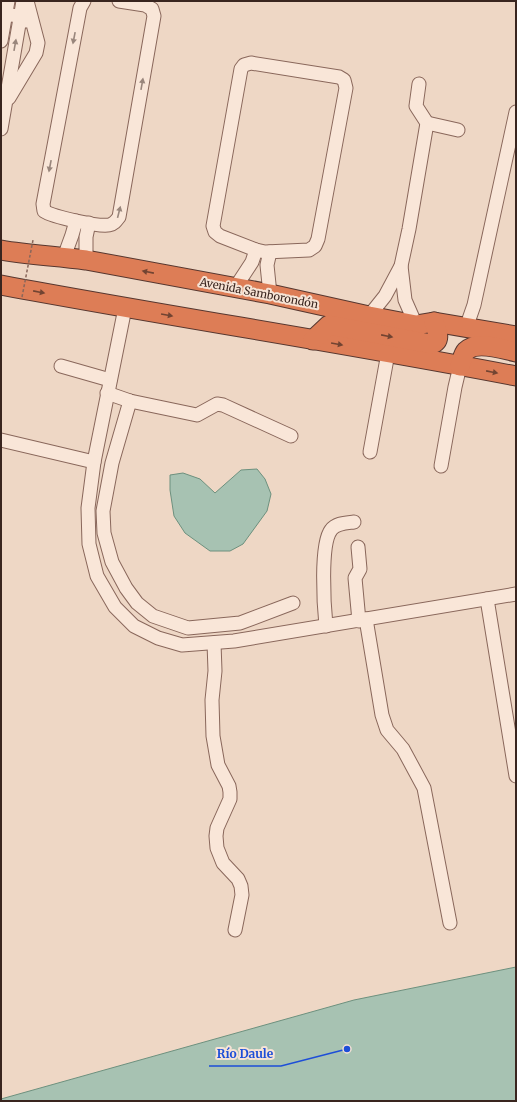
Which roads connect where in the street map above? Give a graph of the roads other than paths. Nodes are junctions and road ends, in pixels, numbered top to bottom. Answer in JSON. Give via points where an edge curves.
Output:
{"nodes":[{"id":1,"x":3,"y":1,"type":"edge"},
{"id":2,"x":8,"y":1,"type":"edge"},
{"id":3,"x":23,"y":1,"type":"edge"},
{"id":4,"x":26,"y":1,"type":"edge"},
{"id":5,"x":84,"y":1,"type":"edge"},
{"id":6,"x":119,"y":1,"type":"edge"},
{"id":7,"x":2,"y":12,"type":"edge"},
{"id":8,"x":20,"y":18,"type":"junction"},
{"id":9,"x":36,"y":33,"type":"junction"},
{"id":10,"x":1,"y":41,"type":"edge"},
{"id":11,"x":31,"y":62,"type":"junction"},
{"id":12,"x":6,"y":72,"type":"edge"},
{"id":13,"x":418,"y":84,"type":"dead end"},
{"id":14,"x":5,"y":103,"type":"junction"},
{"id":15,"x":516,"y":112,"type":"edge"},
{"id":16,"x":427,"y":123,"type":"junction"},
{"id":17,"x":1,"y":129,"type":"edge"},
{"id":18,"x":458,"y":130,"type":"dead end"},
{"id":19,"x":76,"y":221,"type":"junction"},
{"id":20,"x":89,"y":223,"type":"junction"},
{"id":21,"x":1,"y":241,"type":"edge"},
{"id":22,"x":256,"y":250,"type":"junction"},
{"id":23,"x":10,"y":251,"type":"edge"},
{"id":24,"x":270,"y":252,"type":"junction"},
{"id":25,"x":64,"y":257,"type":"junction"},
{"id":26,"x":86,"y":260,"type":"junction"},
{"id":27,"x":401,"y":266,"type":"junction"},
{"id":28,"x":1,"y":285,"type":"edge"},
{"id":29,"x":235,"y":288,"type":"junction"},
{"id":30,"x":270,"y":294,"type":"junction"},
{"id":31,"x":125,"y":308,"type":"junction"},
{"id":32,"x":369,"y":316,"type":"junction"},
{"id":33,"x":425,"y":323,"type":"junction"},
{"id":34,"x":466,"y":328,"type":"junction"},
{"id":35,"x":516,"y":336,"type":"edge"},
{"id":36,"x":313,"y":340,"type":"junction"},
{"id":37,"x":516,"y":352,"type":"edge"},
{"id":38,"x":388,"y":353,"type":"junction"},
{"id":39,"x":61,"y":366,"type":"dead end"},
{"id":40,"x":460,"y":366,"type":"junction"},
{"id":41,"x":516,"y":376,"type":"edge"},
{"id":42,"x":110,"y":380,"type":"junction"},
{"id":43,"x":107,"y":393,"type":"junction"},
{"id":44,"x":130,"y":402,"type":"junction"},
{"id":45,"x":291,"y":436,"type":"dead end"},
{"id":46,"x":1,"y":440,"type":"edge"},
{"id":47,"x":370,"y":452,"type":"dead end"},
{"id":48,"x":94,"y":462,"type":"junction"},
{"id":49,"x":442,"y":466,"type":"dead end"},
{"id":50,"x":354,"y":522,"type":"dead end"},
{"id":51,"x":358,"y":547,"type":"dead end"},
{"id":52,"x":516,"y":594,"type":"edge"},
{"id":53,"x":487,"y":599,"type":"junction"},
{"id":54,"x":293,"y":603,"type":"dead end"},
{"id":55,"x":363,"y":620,"type":"junction"},
{"id":56,"x":326,"y":626,"type":"junction"},
{"id":57,"x":214,"y":643,"type":"junction"},
{"id":58,"x":516,"y":776,"type":"edge"},
{"id":59,"x":450,"y":923,"type":"dead end"},
{"id":60,"x":235,"y":930,"type":"dead end"}],
"edges":[{"from":1,"to":7,"type":"street"},
{"from":2,"to":7,"type":"street"},
{"from":3,"to":8,"type":"street"},
{"from":4,"to":9,"type":"street"},
{"from":5,"to":19,"type":"street","one_way":true,"via":[[80,8],[43,204],[44,211],[48,214]]},
{"from":20,"to":6,"type":"street","one_way":true,"via":[[108,226],[114,224],[119,217],[154,16],[152,10],[144,5]]},
{"from":7,"to":8,"type":"street"},
{"from":7,"to":10,"type":"street"},
{"from":8,"to":9,"type":"street","via":[[23,18]]},
{"from":12,"to":8,"type":"street","one_way":true},
{"from":9,"to":11,"type":"street","via":[[38,43]]},
{"from":11,"to":12,"type":"street","via":[[24,69],[14,73]]},
{"from":11,"to":14,"type":"street"},
{"from":12,"to":14,"type":"street"},
{"from":13,"to":16,"type":"street","via":[[416,106]]},
{"from":14,"to":17,"type":"street"},
{"from":15,"to":34,"type":"street","via":[[474,305]]},
{"from":16,"to":18,"type":"street"},
{"from":16,"to":27,"type":"street"},
{"from":19,"to":20,"type":"street"},
{"from":19,"to":25,"type":"street"},
{"from":20,"to":26,"type":"street"},
{"from":21,"to":23,"type":"street"},
{"from":22,"to":24,"type":"street"},
{"from":22,"to":24,"type":"street","via":[[220,236],[213,226],[241,69],[251,63],[339,77],[344,80],[346,88],[318,239],[315,246],[309,250]]},
{"from":22,"to":29,"type":"street","via":[[252,262]]},
{"from":23,"to":25,"type":"highway","name":"Avenida Samborondón"},
{"from":24,"to":30,"type":"street","via":[[267,265]]},
{"from":25,"to":26,"type":"highway","name":"Avenida Samborondón"},
{"from":29,"to":26,"type":"highway","name":"Avenida Samborondón","one_way":true},
{"from":27,"to":32,"type":"street","via":[[385,296]]},
{"from":27,"to":33,"type":"street","via":[[405,300]]},
{"from":28,"to":31,"type":"highway","one_way":true},
{"from":29,"to":30,"type":"highway","name":"Avenida Samborondón"},
{"from":30,"to":32,"type":"highway","name":"Avenida Samborondón"},
{"from":31,"to":36,"type":"highway","one_way":true},
{"from":31,"to":42,"type":"street"},
{"from":32,"to":33,"type":"highway","name":"Avenida Samborondón"},
{"from":33,"to":34,"type":"highway","name":"Avenida Samborondón"},
{"from":36,"to":33,"type":"highway","one_way":true,"via":[[329,325],[435,343],[438,333]]},
{"from":34,"to":35,"type":"highway","name":"Avenida Samborondón"},
{"from":36,"to":38,"type":"highway","one_way":true},
{"from":37,"to":40,"type":"highway","via":[[480,345],[471,347],[465,352]]},
{"from":38,"to":40,"type":"highway"},
{"from":38,"to":47,"type":"street"},
{"from":39,"to":42,"type":"street"},
{"from":40,"to":41,"type":"highway","one_way":true},
{"from":40,"to":49,"type":"street"},
{"from":42,"to":43,"type":"street"},
{"from":43,"to":44,"type":"street"},
{"from":43,"to":48,"type":"street"},
{"from":44,"to":45,"type":"street","via":[[197,415],[217,404],[223,405]]},
{"from":44,"to":54,"type":"street","via":[[112,463],[103,511],[104,533],[112,562],[137,603],[153,616],[188,628],[240,623]]},
{"from":46,"to":48,"type":"street"},
{"from":48,"to":57,"type":"street","via":[[88,508],[89,544],[97,576],[114,607],[134,626],[158,638],[182,645]]},
{"from":50,"to":56,"type":"street","via":[[339,524],[330,530],[326,542],[323,592]]},
{"from":51,"to":55,"type":"street","via":[[360,569],[355,578]]},
{"from":52,"to":53,"type":"street"},
{"from":53,"to":55,"type":"street"},
{"from":53,"to":58,"type":"street"},
{"from":55,"to":56,"type":"street"},
{"from":55,"to":59,"type":"street","via":[[387,730],[403,749],[424,788]]},
{"from":56,"to":57,"type":"street"},
{"from":57,"to":60,"type":"street","via":[[213,736],[218,765],[230,792],[230,799],[216,836],[217,848],[223,863],[241,886],[242,895]]}]}
